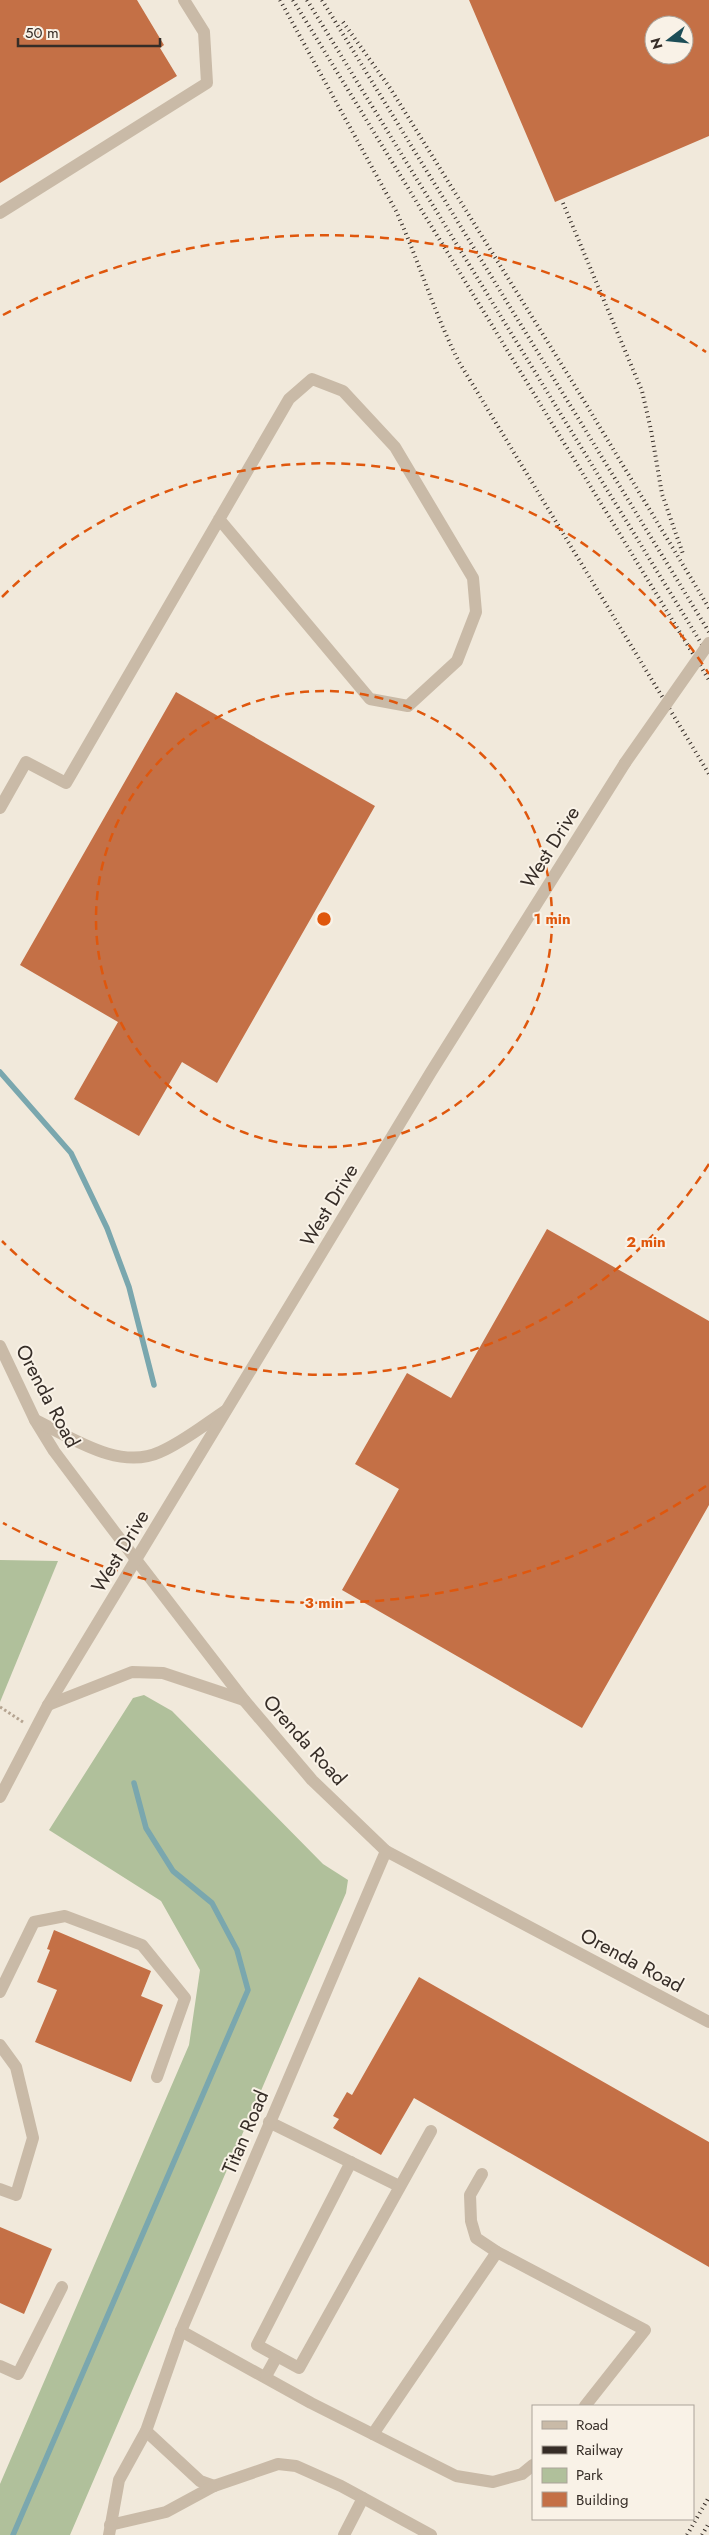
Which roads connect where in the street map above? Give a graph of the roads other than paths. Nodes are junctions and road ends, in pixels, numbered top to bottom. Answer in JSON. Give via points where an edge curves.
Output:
{"nodes":[{"id":1,"x":184,"y":0,"type":"edge"},
{"id":2,"x":0,"y":213,"type":"edge"},
{"id":3,"x":219,"y":518,"type":"junction"},
{"id":4,"x":709,"y":643,"type":"edge"},
{"id":5,"x":0,"y":808,"type":"edge"},
{"id":6,"x":0,"y":1346,"type":"edge"},
{"id":7,"x":227,"y":1410,"type":"junction"},
{"id":8,"x":35,"y":1420,"type":"junction"},
{"id":9,"x":136,"y":1560,"type":"junction"},
{"id":10,"x":244,"y":1700,"type":"junction"},
{"id":11,"x":48,"y":1706,"type":"junction"},
{"id":12,"x":0,"y":1797,"type":"edge"},
{"id":13,"x":386,"y":1851,"type":"junction"},
{"id":14,"x":0,"y":1992,"type":"edge"},
{"id":15,"x":709,"y":2022,"type":"edge"},
{"id":16,"x":0,"y":2045,"type":"edge"},
{"id":17,"x":158,"y":2077,"type":"dead end"},
{"id":18,"x":269,"y":2122,"type":"junction"},
{"id":19,"x":431,"y":2132,"type":"dead end"},
{"id":20,"x":351,"y":2162,"type":"junction"},
{"id":21,"x":482,"y":2174,"type":"dead end"},
{"id":22,"x":400,"y":2186,"type":"junction"},
{"id":23,"x":0,"y":2189,"type":"edge"},
{"id":24,"x":497,"y":2252,"type":"junction"},
{"id":25,"x":62,"y":2287,"type":"dead end"},
{"id":26,"x":181,"y":2331,"type":"junction"},
{"id":27,"x":277,"y":2356,"type":"junction"},
{"id":28,"x":0,"y":2366,"type":"edge"},
{"id":29,"x":266,"y":2376,"type":"junction"},
{"id":30,"x":585,"y":2405,"type":"edge"},
{"id":31,"x":146,"y":2431,"type":"junction"},
{"id":32,"x":373,"y":2434,"type":"junction"},
{"id":33,"x":532,"y":2465,"type":"edge"},
{"id":34,"x":214,"y":2486,"type":"junction"},
{"id":35,"x":363,"y":2498,"type":"junction"},
{"id":36,"x":109,"y":2530,"type":"edge"},
{"id":37,"x":344,"y":2535,"type":"edge"},
{"id":38,"x":431,"y":2535,"type":"edge"}],
"edges":[{"from":1,"to":2,"type":"street","via":[[204,32],[207,83]]},
{"from":3,"to":3,"type":"street","via":[[289,399],[312,379],[343,391],[395,446],[473,578],[476,612],[457,661],[408,706],[370,699]]},
{"from":3,"to":5,"type":"street","via":[[66,783],[26,762]]},
{"from":4,"to":7,"type":"street","name":"West Drive","bridge":true,"via":[[625,763],[431,1072]]},
{"from":6,"to":8,"type":"street","name":"Orenda Road"},
{"from":7,"to":8,"type":"street","via":[[160,1452],[142,1458],[112,1455]]},
{"from":7,"to":9,"type":"street","name":"West Drive"},
{"from":8,"to":9,"type":"street","name":"Orenda Road","via":[[54,1451]]},
{"from":9,"to":10,"type":"street","name":"Orenda Road"},
{"from":9,"to":11,"type":"street","name":"West Drive"},
{"from":10,"to":11,"type":"street","via":[[163,1673],[132,1672]]},
{"from":10,"to":13,"type":"street","name":"Orenda Road","via":[[312,1780]]},
{"from":11,"to":12,"type":"street","name":"West Drive"},
{"from":13,"to":15,"type":"street","name":"Orenda Road"},
{"from":13,"to":18,"type":"street","name":"Titan Road"},
{"from":14,"to":17,"type":"street","via":[[34,1922],[65,1916],[142,1945],[186,1998]]},
{"from":16,"to":23,"type":"street","via":[[16,2067],[33,2138],[16,2195]]},
{"from":18,"to":20,"type":"street"},
{"from":18,"to":26,"type":"street","name":"Titan Road"},
{"from":19,"to":22,"type":"street"},
{"from":20,"to":22,"type":"street"},
{"from":20,"to":27,"type":"street","via":[[257,2345]]},
{"from":21,"to":24,"type":"street","via":[[470,2195],[471,2221],[476,2238]]},
{"from":22,"to":27,"type":"street","via":[[300,2368]]},
{"from":24,"to":30,"type":"street","via":[[646,2330]]},
{"from":24,"to":32,"type":"street"},
{"from":25,"to":28,"type":"street","via":[[18,2374]]},
{"from":26,"to":29,"type":"street"},
{"from":26,"to":31,"type":"street","name":"Titan Road"},
{"from":27,"to":29,"type":"street"},
{"from":29,"to":32,"type":"street"},
{"from":31,"to":34,"type":"street","via":[[200,2481]]},
{"from":31,"to":36,"type":"street","name":"Titan Road","via":[[119,2480]]},
{"from":32,"to":33,"type":"street","via":[[456,2476],[493,2482],[522,2474]]},
{"from":34,"to":35,"type":"street","via":[[278,2464],[296,2466]]},
{"from":34,"to":36,"type":"street","via":[[166,2512]]},
{"from":35,"to":37,"type":"street"},
{"from":35,"to":38,"type":"street"}]}
